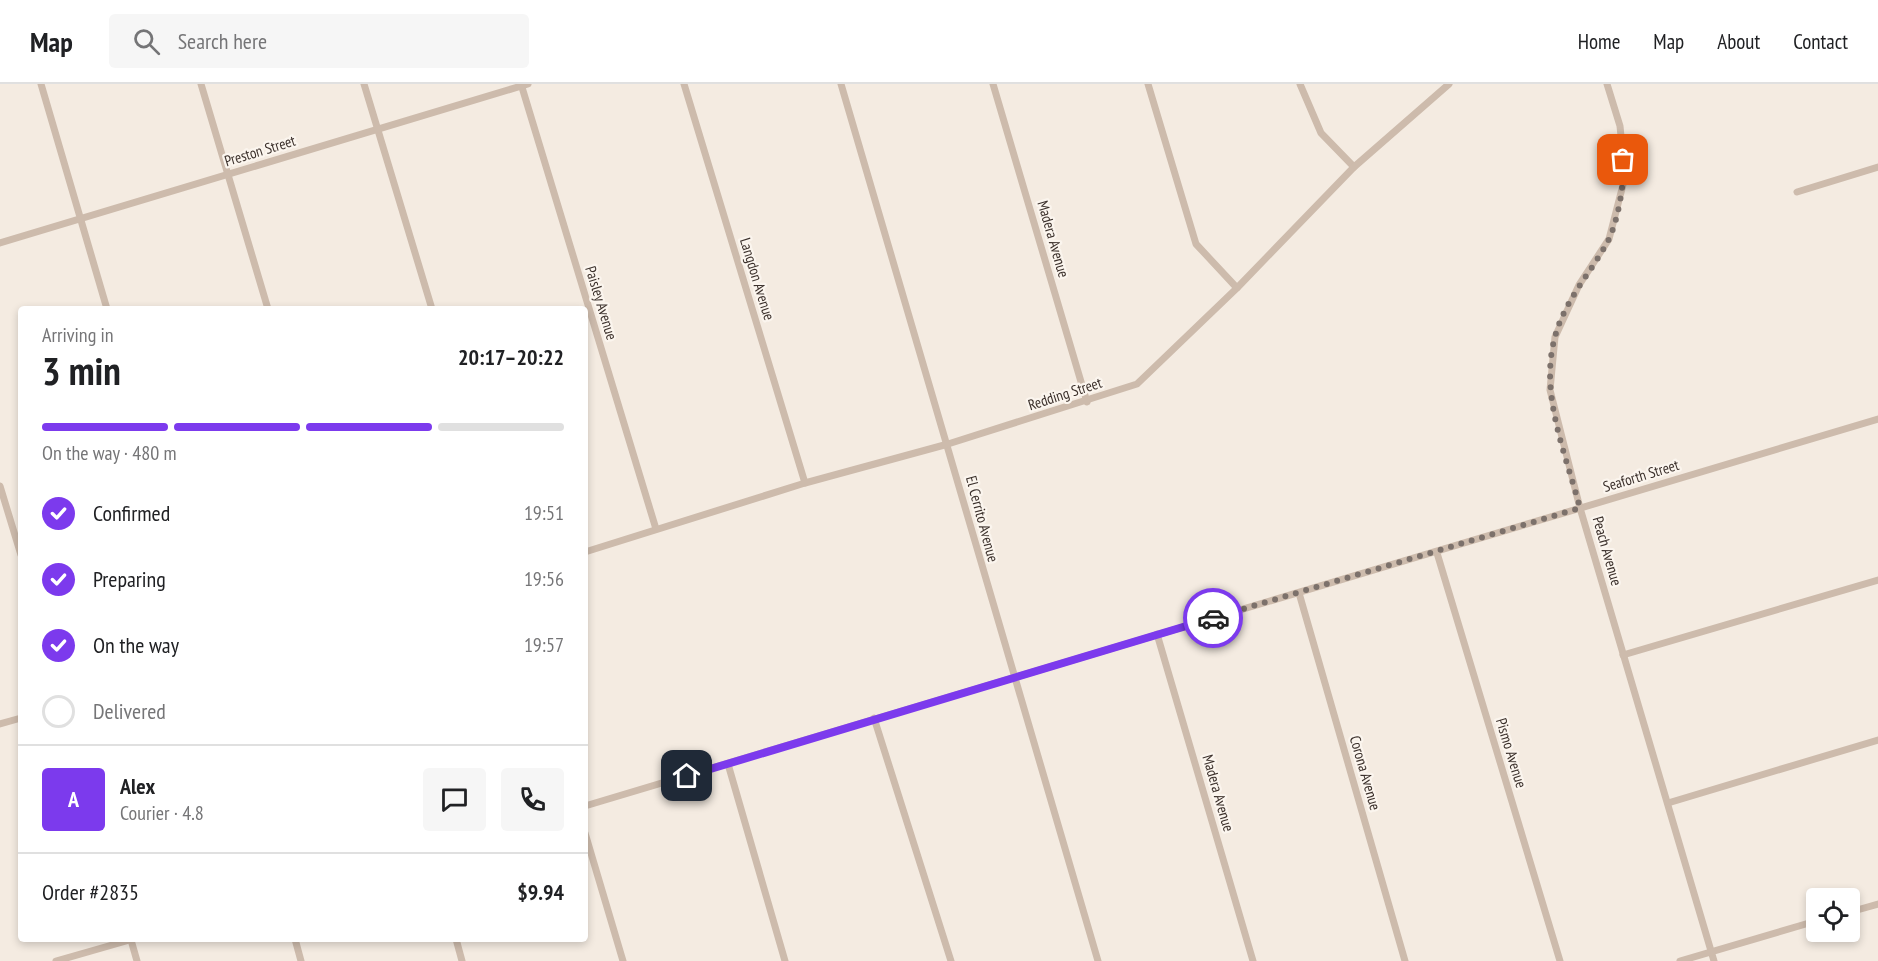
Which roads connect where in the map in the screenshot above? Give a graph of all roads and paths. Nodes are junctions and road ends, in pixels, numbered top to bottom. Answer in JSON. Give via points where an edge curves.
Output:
{"nodes":[{"id":1,"x":41,"y":84,"type":"edge"},
{"id":2,"x":201,"y":84,"type":"edge"},
{"id":3,"x":364,"y":84,"type":"edge"},
{"id":4,"x":684,"y":84,"type":"edge"},
{"id":5,"x":842,"y":84,"type":"edge"},
{"id":6,"x":993,"y":84,"type":"edge"},
{"id":7,"x":1148,"y":84,"type":"edge"},
{"id":8,"x":1300,"y":84,"type":"edge"},
{"id":9,"x":1449,"y":84,"type":"edge"},
{"id":10,"x":1608,"y":84,"type":"edge"},
{"id":11,"x":523,"y":85,"type":"edge"},
{"id":12,"x":378,"y":129,"type":"junction"},
{"id":13,"x":1354,"y":167,"type":"junction"},
{"id":14,"x":1878,"y":167,"type":"edge"},
{"id":15,"x":228,"y":175,"type":"junction"},
{"id":16,"x":1797,"y":192,"type":"dead end"},
{"id":17,"x":80,"y":218,"type":"junction"},
{"id":18,"x":0,"y":243,"type":"edge"},
{"id":19,"x":1237,"y":288,"type":"junction"},
{"id":20,"x":106,"y":306,"type":"edge"},
{"id":21,"x":267,"y":306,"type":"edge"},
{"id":22,"x":431,"y":306,"type":"edge"},
{"id":23,"x":1087,"y":402,"type":"junction"},
{"id":24,"x":1878,"y":419,"type":"edge"},
{"id":25,"x":948,"y":444,"type":"junction"},
{"id":26,"x":805,"y":483,"type":"junction"},
{"id":27,"x":0,"y":486,"type":"edge"},
{"id":28,"x":1580,"y":508,"type":"junction"},
{"id":29,"x":656,"y":529,"type":"junction"},
{"id":30,"x":18,"y":545,"type":"edge"},
{"id":31,"x":588,"y":551,"type":"edge"},
{"id":32,"x":1437,"y":553,"type":"junction"},
{"id":33,"x":1878,"y":580,"type":"edge"},
{"id":34,"x":1299,"y":593,"type":"junction"},
{"id":35,"x":1157,"y":634,"type":"junction"},
{"id":36,"x":1623,"y":655,"type":"junction"},
{"id":37,"x":1013,"y":676,"type":"junction"},
{"id":38,"x":874,"y":718,"type":"junction"},
{"id":39,"x":18,"y":719,"type":"edge"},
{"id":40,"x":0,"y":724,"type":"edge"},
{"id":41,"x":1878,"y":740,"type":"edge"},
{"id":42,"x":728,"y":764,"type":"junction"},
{"id":43,"x":1668,"y":803,"type":"junction"},
{"id":44,"x":588,"y":805,"type":"edge"},
{"id":45,"x":588,"y":843,"type":"edge"},
{"id":46,"x":1878,"y":904,"type":"edge"},
{"id":47,"x":1860,"y":909,"type":"edge"},
{"id":48,"x":1806,"y":924,"type":"edge"},
{"id":49,"x":122,"y":942,"type":"edge"},
{"id":50,"x":133,"y":942,"type":"edge"},
{"id":51,"x":296,"y":942,"type":"edge"},
{"id":52,"x":457,"y":942,"type":"edge"},
{"id":53,"x":1711,"y":952,"type":"junction"},
{"id":54,"x":56,"y":961,"type":"edge"},
{"id":55,"x":137,"y":961,"type":"edge"},
{"id":56,"x":301,"y":961,"type":"edge"},
{"id":57,"x":462,"y":961,"type":"edge"},
{"id":58,"x":623,"y":961,"type":"edge"},
{"id":59,"x":785,"y":961,"type":"edge"},
{"id":60,"x":951,"y":961,"type":"edge"},
{"id":61,"x":1098,"y":961,"type":"edge"},
{"id":62,"x":1253,"y":961,"type":"edge"},
{"id":63,"x":1405,"y":961,"type":"edge"},
{"id":64,"x":1560,"y":961,"type":"edge"},
{"id":65,"x":1680,"y":961,"type":"edge"},
{"id":66,"x":1714,"y":961,"type":"edge"}],
"edges":[{"from":1,"to":17,"type":"street"},
{"from":2,"to":15,"type":"street"},
{"from":3,"to":12,"type":"street"},
{"from":4,"to":26,"type":"street","name":"Langdon Avenue"},
{"from":5,"to":25,"type":"street","name":"El Cerrito Avenue"},
{"from":6,"to":23,"type":"street","name":"Madera Avenue"},
{"from":7,"to":19,"type":"street","via":[[1196,244]]},
{"from":8,"to":13,"type":"street","via":[[1321,133]]},
{"from":9,"to":13,"type":"street","name":"Redding Street"},
{"from":10,"to":28,"type":"street","name":"Peach Avenue","via":[[1620,126],[1625,177],[1609,239],[1579,285],[1555,337],[1550,390]]},
{"from":11,"to":12,"type":"street","name":"Preston Street"},
{"from":11,"to":29,"type":"street","name":"Paisley Avenue"},
{"from":12,"to":15,"type":"street","name":"Preston Street"},
{"from":12,"to":22,"type":"street"},
{"from":13,"to":19,"type":"street","name":"Redding Street"},
{"from":14,"to":16,"type":"street"},
{"from":15,"to":17,"type":"street","name":"Preston Street"},
{"from":15,"to":21,"type":"street"},
{"from":17,"to":18,"type":"street","name":"Preston Street"},
{"from":17,"to":20,"type":"street"},
{"from":19,"to":23,"type":"street","name":"Redding Street","via":[[1137,384]]},
{"from":23,"to":25,"type":"street","name":"Redding Street"},
{"from":24,"to":28,"type":"street","name":"Seaforth Street"},
{"from":25,"to":26,"type":"street","name":"Redding Street"},
{"from":25,"to":37,"type":"street","name":"El Cerrito Avenue"},
{"from":26,"to":29,"type":"street","name":"Redding Street"},
{"from":27,"to":30,"type":"street"},
{"from":28,"to":32,"type":"street","name":"Seaforth Street"},
{"from":28,"to":36,"type":"street","name":"Peach Avenue"},
{"from":29,"to":31,"type":"street","name":"Redding Street"},
{"from":32,"to":34,"type":"street","name":"Seaforth Street"},
{"from":32,"to":64,"type":"street","name":"Pismo Avenue"},
{"from":33,"to":36,"type":"street"},
{"from":34,"to":35,"type":"street","name":"Seaforth Street"},
{"from":34,"to":63,"type":"street","name":"Corona Avenue"},
{"from":35,"to":37,"type":"street","name":"Seaforth Street"},
{"from":35,"to":62,"type":"street","name":"Madera Avenue"},
{"from":36,"to":43,"type":"street","name":"Peach Avenue"},
{"from":37,"to":38,"type":"street","name":"Seaforth Street"},
{"from":37,"to":61,"type":"street","name":"El Cerrito Avenue"},
{"from":38,"to":42,"type":"street","name":"Seaforth Street"},
{"from":38,"to":60,"type":"street"},
{"from":39,"to":40,"type":"street"},
{"from":41,"to":43,"type":"street"},
{"from":42,"to":44,"type":"street","name":"Seaforth Street"},
{"from":42,"to":59,"type":"street"},
{"from":43,"to":53,"type":"street","name":"Peach Avenue"},
{"from":45,"to":58,"type":"street"},
{"from":46,"to":47,"type":"street"},
{"from":48,"to":53,"type":"street"},
{"from":49,"to":54,"type":"street"},
{"from":50,"to":55,"type":"street"},
{"from":51,"to":56,"type":"street"},
{"from":52,"to":57,"type":"street"},
{"from":53,"to":65,"type":"street"},
{"from":53,"to":66,"type":"street","name":"Peach Avenue"}]}
